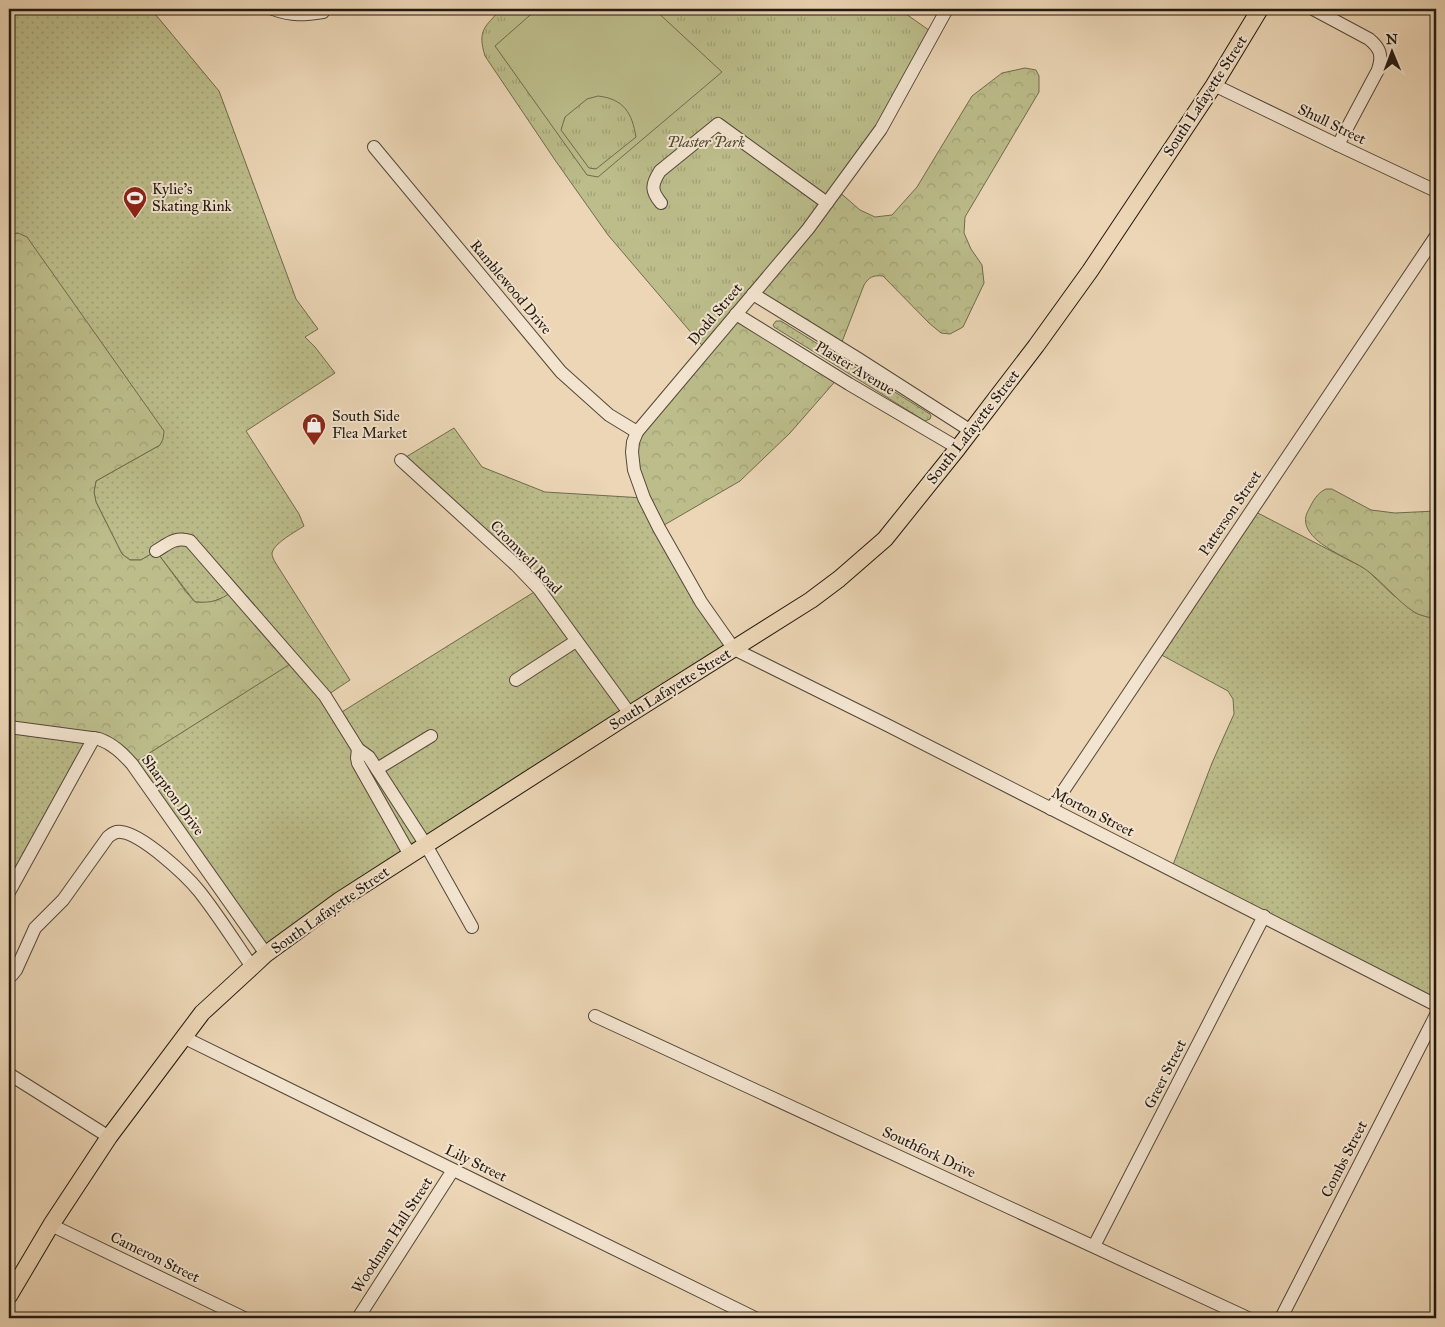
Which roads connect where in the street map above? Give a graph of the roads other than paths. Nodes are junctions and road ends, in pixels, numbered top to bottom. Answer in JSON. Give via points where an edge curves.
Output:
{"nodes":[{"id":1,"x":273,"y":9,"type":"edge"},
{"id":2,"x":947,"y":9,"type":"edge"},
{"id":3,"x":1260,"y":9,"type":"edge"},
{"id":4,"x":1313,"y":9,"type":"edge"},
{"id":5,"x":323,"y":11,"type":"edge"},
{"id":6,"x":1214,"y":85,"type":"junction"},
{"id":7,"x":1338,"y":145,"type":"junction"},
{"id":8,"x":374,"y":147,"type":"dead end"},
{"id":9,"x":1436,"y":191,"type":"edge"},
{"id":10,"x":661,"y":203,"type":"dead end"},
{"id":11,"x":828,"y":203,"type":"junction"},
{"id":12,"x":1436,"y":236,"type":"edge"},
{"id":13,"x":753,"y":294,"type":"junction"},
{"id":14,"x":736,"y":314,"type":"junction"},
{"id":15,"x":637,"y":432,"type":"junction"},
{"id":16,"x":971,"y":432,"type":"junction"},
{"id":17,"x":958,"y":448,"type":"junction"},
{"id":18,"x":401,"y":460,"type":"dead end"},
{"id":19,"x":156,"y":551,"type":"dead end"},
{"id":20,"x":576,"y":640,"type":"junction"},
{"id":21,"x":734,"y":649,"type":"junction"},
{"id":22,"x":516,"y":680,"type":"dead end"},
{"id":23,"x":630,"y":714,"type":"junction"},
{"id":24,"x":9,"y":726,"type":"edge"},
{"id":25,"x":431,"y":736,"type":"dead end"},
{"id":26,"x":94,"y":738,"type":"junction"},
{"id":27,"x":358,"y":749,"type":"junction"},
{"id":28,"x":377,"y":770,"type":"junction"},
{"id":29,"x":1051,"y":809,"type":"junction"},
{"id":30,"x":426,"y":845,"type":"junction"},
{"id":31,"x":410,"y":855,"type":"junction"},
{"id":32,"x":9,"y":892,"type":"edge"},
{"id":33,"x":1264,"y":916,"type":"junction"},
{"id":34,"x":472,"y":927,"type":"dead end"},
{"id":35,"x":266,"y":954,"type":"junction"},
{"id":36,"x":252,"y":966,"type":"junction"},
{"id":37,"x":9,"y":977,"type":"edge"},
{"id":38,"x":1436,"y":1005,"type":"edge"},
{"id":39,"x":1436,"y":1015,"type":"edge"},
{"id":40,"x":595,"y":1016,"type":"dead end"},
{"id":41,"x":183,"y":1037,"type":"junction"},
{"id":42,"x":9,"y":1074,"type":"edge"},
{"id":43,"x":108,"y":1137,"type":"junction"},
{"id":44,"x":453,"y":1170,"type":"junction"},
{"id":45,"x":52,"y":1225,"type":"junction"},
{"id":46,"x":1094,"y":1246,"type":"junction"},
{"id":47,"x":9,"y":1296,"type":"edge"},
{"id":48,"x":244,"y":1318,"type":"edge"},
{"id":49,"x":358,"y":1318,"type":"edge"},
{"id":50,"x":755,"y":1318,"type":"edge"},
{"id":51,"x":1248,"y":1318,"type":"edge"},
{"id":52,"x":1281,"y":1318,"type":"edge"}],
"edges":[{"from":1,"to":5,"type":"street","via":[[299,15]]},
{"from":2,"to":11,"type":"street","name":"Dodd Street","via":[[881,129]]},
{"from":3,"to":6,"type":"main road","name":"South Lafayette Street"},
{"from":4,"to":7,"type":"street","via":[[1369,39],[1376,44],[1380,55],[1378,70]]},
{"from":6,"to":7,"type":"street","name":"Shull Street"},
{"from":6,"to":16,"type":"main road","name":"South Lafayette Street","via":[[1084,278]]},
{"from":7,"to":9,"type":"street","name":"Shull Street"},
{"from":8,"to":15,"type":"street","name":"Ramblewood Drive","via":[[561,372],[609,415]]},
{"from":10,"to":11,"type":"street","via":[[653,187],[660,171],[718,124]]},
{"from":11,"to":13,"type":"street","name":"Dodd Street"},
{"from":12,"to":29,"type":"street","name":"Patterson Street"},
{"from":13,"to":14,"type":"street","name":"Dodd Street"},
{"from":13,"to":16,"type":"street","name":"Plaster Avenue"},
{"from":14,"to":15,"type":"street","name":"Dodd Street"},
{"from":14,"to":17,"type":"street","name":"Plaster Avenue"},
{"from":15,"to":21,"type":"street","name":"Dodd Street","via":[[632,452],[634,470],[644,498],[701,602]]},
{"from":16,"to":17,"type":"main road","name":"South Lafayette Street"},
{"from":17,"to":21,"type":"main road","name":"South Lafayette Street","via":[[885,539],[811,600]]},
{"from":18,"to":20,"type":"street","name":"Cromwell Road","via":[[539,589]]},
{"from":19,"to":27,"type":"street","via":[[175,539],[190,541],[325,696]]},
{"from":20,"to":22,"type":"street"},
{"from":20,"to":23,"type":"street","name":"Cromwell Road"},
{"from":21,"to":23,"type":"main road","name":"South Lafayette Street"},
{"from":21,"to":29,"type":"street","name":"Morton Street"},
{"from":23,"to":30,"type":"main road","name":"South Lafayette Street"},
{"from":24,"to":26,"type":"street","name":"Sharpton Drive"},
{"from":25,"to":28,"type":"street"},
{"from":26,"to":32,"type":"street"},
{"from":26,"to":35,"type":"street","name":"Sharpton Drive","via":[[112,744],[132,764]]},
{"from":27,"to":28,"type":"street","via":[[367,755]]},
{"from":27,"to":31,"type":"street","via":[[358,763]]},
{"from":28,"to":30,"type":"street"},
{"from":29,"to":33,"type":"street","name":"Morton Street"},
{"from":30,"to":31,"type":"main road","name":"South Lafayette Street"},
{"from":30,"to":34,"type":"street"},
{"from":31,"to":35,"type":"main road","name":"South Lafayette Street","via":[[340,900]]},
{"from":33,"to":38,"type":"street","name":"Morton Street"},
{"from":33,"to":46,"type":"street","name":"Greer Street"},
{"from":35,"to":36,"type":"main road","name":"South Lafayette Street"},
{"from":36,"to":37,"type":"street","via":[[184,875],[140,840],[115,832],[108,837],[63,900],[35,928],[16,970]]},
{"from":36,"to":41,"type":"main road","name":"South Lafayette Street","via":[[202,1013]]},
{"from":39,"to":52,"type":"street","name":"Combs Street"},
{"from":40,"to":46,"type":"street","name":"Southfork Drive"},
{"from":41,"to":43,"type":"main road","name":"South Lafayette Street"},
{"from":41,"to":44,"type":"street","name":"Lily Street"},
{"from":42,"to":43,"type":"street"},
{"from":43,"to":45,"type":"main road","name":"South Lafayette Street"},
{"from":44,"to":49,"type":"street","name":"Woodman Hall Street"},
{"from":44,"to":50,"type":"street","name":"Lily Street"},
{"from":45,"to":47,"type":"main road","name":"South Lafayette Street"},
{"from":45,"to":48,"type":"street","name":"Cameron Street"},
{"from":46,"to":51,"type":"street","name":"Southfork Drive"}]}
